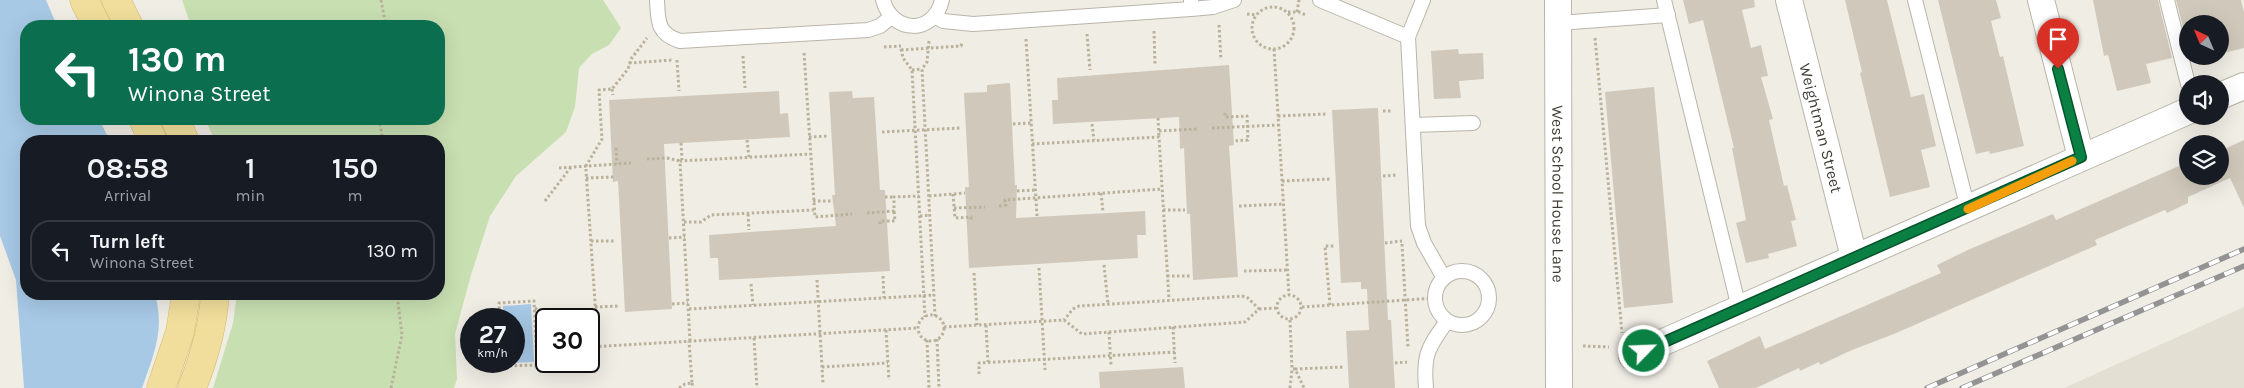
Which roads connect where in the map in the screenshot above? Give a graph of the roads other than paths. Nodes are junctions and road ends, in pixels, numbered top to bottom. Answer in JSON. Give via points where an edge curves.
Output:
{"nodes":[{"id":1,"x":84,"y":0,"type":"edge"},
{"id":2,"x":116,"y":0,"type":"edge"},
{"id":3,"x":657,"y":0,"type":"edge"},
{"id":4,"x":883,"y":0,"type":"edge"},
{"id":5,"x":942,"y":0,"type":"edge"},
{"id":6,"x":1234,"y":0,"type":"edge"},
{"id":7,"x":1320,"y":0,"type":"edge"},
{"id":8,"x":1424,"y":0,"type":"edge"},
{"id":9,"x":1664,"y":0,"type":"edge"},
{"id":10,"x":1790,"y":0,"type":"edge"},
{"id":11,"x":1915,"y":0,"type":"edge"},
{"id":12,"x":2041,"y":0,"type":"edge"},
{"id":13,"x":2167,"y":0,"type":"edge"},
{"id":14,"x":1191,"y":4,"type":"edge"},
{"id":15,"x":1558,"y":11,"type":"edge"},
{"id":16,"x":1668,"y":15,"type":"junction"},
{"id":17,"x":931,"y":19,"type":"junction"},
{"id":18,"x":94,"y":20,"type":"edge"},
{"id":19,"x":127,"y":20,"type":"edge"},
{"id":20,"x":896,"y":20,"type":"junction"},
{"id":21,"x":1408,"y":37,"type":"junction"},
{"id":22,"x":2186,"y":75,"type":"edge"},
{"id":23,"x":2244,"y":86,"type":"edge"},
{"id":24,"x":2229,"y":92,"type":"edge"},
{"id":25,"x":2179,"y":115,"type":"edge"},
{"id":26,"x":1473,"y":123,"type":"dead end"},
{"id":27,"x":1413,"y":125,"type":"junction"},
{"id":28,"x":2081,"y":157,"type":"junction"},
{"id":29,"x":1968,"y":209,"type":"junction"},
{"id":30,"x":1854,"y":257,"type":"junction"},
{"id":31,"x":1444,"y":278,"type":"junction"},
{"id":32,"x":185,"y":300,"type":"edge"},
{"id":33,"x":215,"y":300,"type":"edge"},
{"id":34,"x":1739,"y":308,"type":"junction"},
{"id":35,"x":1447,"y":321,"type":"junction"},
{"id":36,"x":1622,"y":346,"type":"road end"},
{"id":37,"x":161,"y":388,"type":"edge"},
{"id":38,"x":192,"y":388,"type":"edge"},
{"id":39,"x":1426,"y":388,"type":"edge"},
{"id":40,"x":1559,"y":388,"type":"edge"}],
"edges":[{"from":1,"to":18,"type":"main road"},
{"from":2,"to":19,"type":"main road"},
{"from":3,"to":20,"type":"lane","via":[[658,23],[669,38],[676,40],[868,30]]},
{"from":4,"to":20,"type":"lane"},
{"from":5,"to":17,"type":"lane"},
{"from":6,"to":14,"type":"lane","via":[[1217,6]]},
{"from":7,"to":21,"type":"lane"},
{"from":8,"to":21,"type":"lane"},
{"from":9,"to":16,"type":"lane"},
{"from":10,"to":30,"type":"street","name":"Weightman Street"},
{"from":11,"to":29,"type":"lane"},
{"from":12,"to":28,"type":"street"},
{"from":13,"to":22,"type":"lane"},
{"from":14,"to":17,"type":"lane","via":[[1152,11],[973,24]]},
{"from":15,"to":16,"type":"lane","via":[[1593,21]]},
{"from":15,"to":40,"type":"street","name":"West School House Lane"},
{"from":16,"to":34,"type":"lane"},
{"from":17,"to":20,"type":"lane","via":[[908,26]]},
{"from":21,"to":27,"type":"lane"},
{"from":23,"to":24,"type":"street"},
{"from":25,"to":28,"type":"street"},
{"from":26,"to":27,"type":"lane"},
{"from":27,"to":31,"type":"lane","via":[[1418,226]]},
{"from":28,"to":29,"type":"street"},
{"from":29,"to":30,"type":"street"},
{"from":30,"to":34,"type":"street"},
{"from":31,"to":35,"type":"lane","via":[[1435,298],[1441,315]]},
{"from":31,"to":35,"type":"lane","via":[[1458,271],[1473,273],[1486,283],[1490,297],[1486,312],[1475,322],[1456,325]]},
{"from":32,"to":37,"type":"main road","via":[[180,332]]},
{"from":33,"to":38,"type":"main road","via":[[207,341]]},
{"from":34,"to":36,"type":"street"},
{"from":35,"to":39,"type":"lane","via":[[1427,353],[1424,364]]}]}
